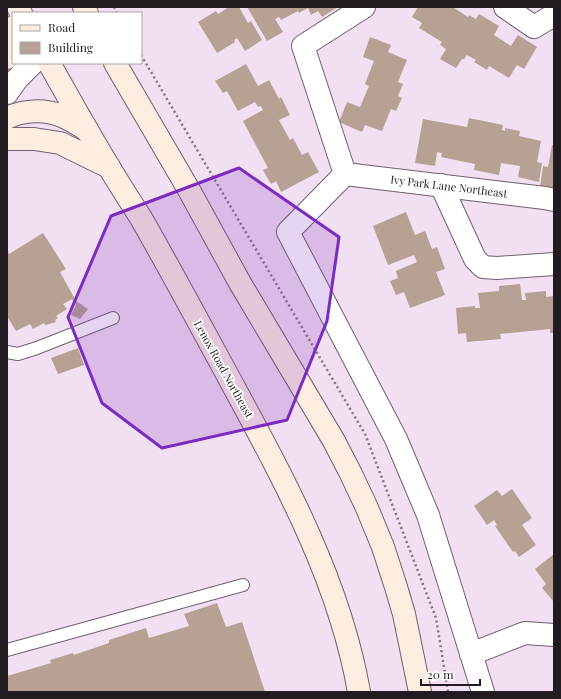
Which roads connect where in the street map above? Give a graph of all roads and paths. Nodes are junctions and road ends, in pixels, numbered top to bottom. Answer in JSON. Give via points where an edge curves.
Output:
{"nodes":[{"id":1,"x":364,"y":7,"type":"edge"},
{"id":2,"x":505,"y":7,"type":"edge"},
{"id":3,"x":554,"y":15,"type":"edge"},
{"id":4,"x":12,"y":32,"type":"edge"},
{"id":5,"x":7,"y":58,"type":"edge"},
{"id":6,"x":32,"y":64,"type":"edge"},
{"id":7,"x":50,"y":64,"type":"edge"},
{"id":8,"x":116,"y":64,"type":"edge"},
{"id":9,"x":7,"y":93,"type":"edge"},
{"id":10,"x":7,"y":118,"type":"edge"},
{"id":11,"x":87,"y":130,"type":"junction"},
{"id":12,"x":7,"y":139,"type":"edge"},
{"id":13,"x":109,"y":168,"type":"junction"},
{"id":14,"x":345,"y":174,"type":"junction"},
{"id":15,"x":441,"y":185,"type":"junction"},
{"id":16,"x":554,"y":200,"type":"edge"},
{"id":17,"x":554,"y":264,"type":"edge"},
{"id":18,"x":113,"y":318,"type":"dead end"},
{"id":19,"x":7,"y":352,"type":"edge"},
{"id":20,"x":243,"y":585,"type":"dead end"},
{"id":21,"x":554,"y":635,"type":"edge"},
{"id":22,"x":7,"y":650,"type":"edge"},
{"id":23,"x":472,"y":654,"type":"junction"},
{"id":24,"x":359,"y":692,"type":"edge"},
{"id":25,"x":420,"y":692,"type":"edge"},
{"id":26,"x":483,"y":692,"type":"edge"}],
"edges":[{"from":1,"to":14,"type":"street","via":[[303,46]]},
{"from":2,"to":3,"type":"street","via":[[534,27]]},
{"from":4,"to":5,"type":"main road"},
{"from":6,"to":9,"type":"street"},
{"from":7,"to":11,"type":"main road","name":"Lenox Road Northeast"},
{"from":8,"to":25,"type":"main road","via":[[240,283],[334,441],[364,501],[383,547],[404,614]]},
{"from":10,"to":11,"type":"main road","via":[[34,110],[61,116]]},
{"from":11,"to":13,"type":"main road","name":"Lenox Road Northeast"},
{"from":12,"to":13,"type":"main road","via":[[60,143]]},
{"from":13,"to":24,"type":"main road","name":"Lenox Road Northeast","via":[[189,306],[299,512],[339,613],[351,651]]},
{"from":14,"to":15,"type":"street","name":"Ivy Park Lane Northeast"},
{"from":14,"to":23,"type":"street","via":[[288,232],[399,446],[428,515]]},
{"from":15,"to":16,"type":"street","name":"Ivy Park Lane Northeast"},
{"from":15,"to":17,"type":"street","via":[[475,259],[483,267]]},
{"from":18,"to":19,"type":"lane","via":[[37,348],[18,354]]},
{"from":20,"to":22,"type":"lane"},
{"from":21,"to":23,"type":"street","via":[[525,633]]},
{"from":23,"to":26,"type":"street"}]}
